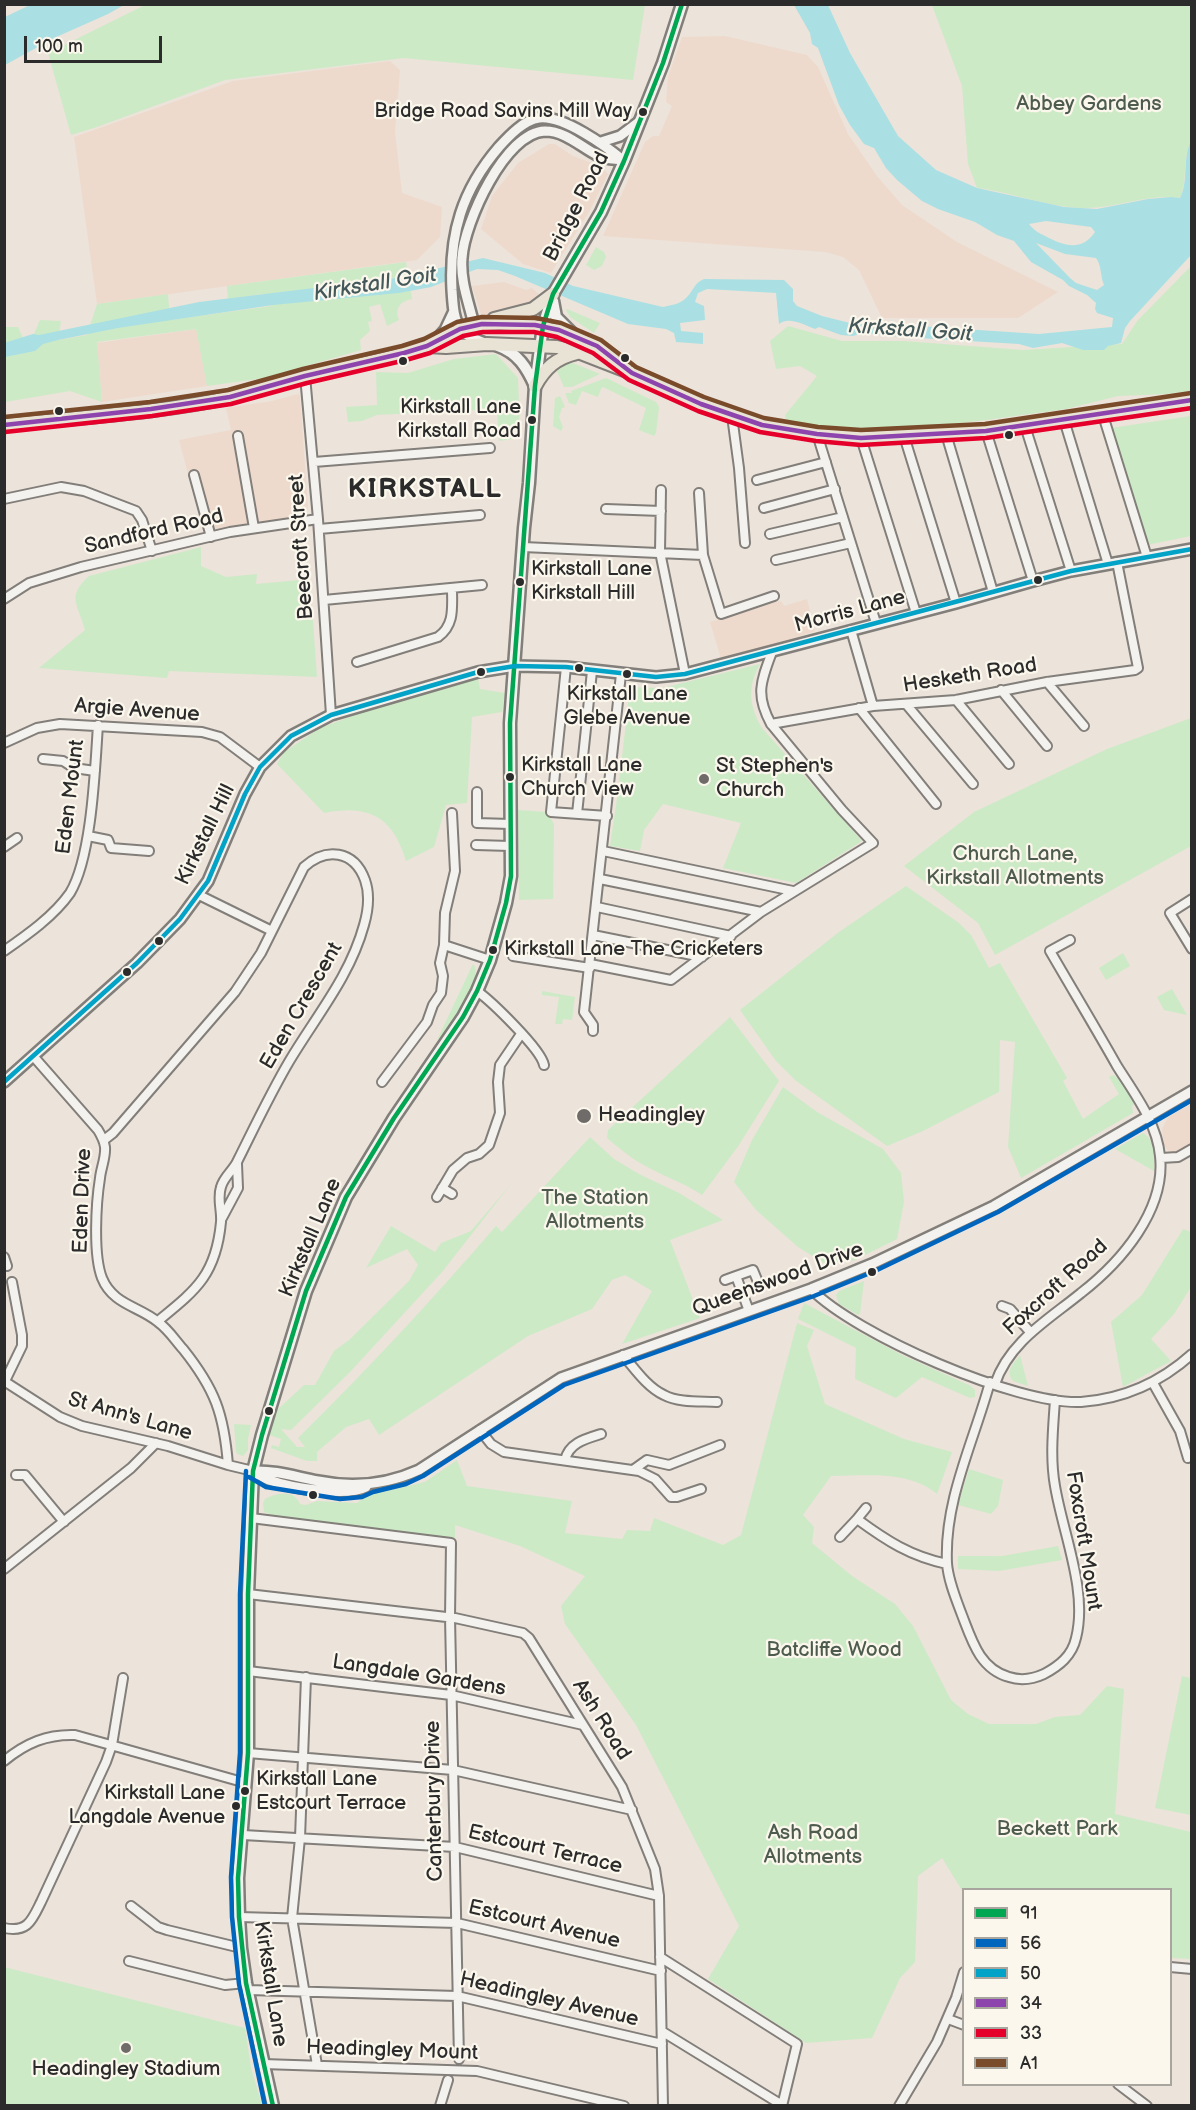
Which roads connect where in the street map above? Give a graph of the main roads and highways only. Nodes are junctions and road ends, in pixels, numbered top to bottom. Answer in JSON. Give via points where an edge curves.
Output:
{"nodes":[{"id":1,"x":682,"y":4,"type":"edge"},
{"id":2,"x":553,"y":294,"type":"junction"},
{"id":3,"x":473,"y":326,"type":"junction"},
{"id":4,"x":541,"y":326,"type":"junction"},
{"id":5,"x":575,"y":336,"type":"junction"},
{"id":6,"x":430,"y":344,"type":"junction"},
{"id":7,"x":491,"y":344,"type":"junction"},
{"id":8,"x":541,"y":345,"type":"junction"},
{"id":9,"x":578,"y":352,"type":"junction"},
{"id":10,"x":632,"y":373,"type":"junction"},
{"id":11,"x":535,"y":386,"type":"junction"},
{"id":12,"x":1191,"y":400,"type":"edge"},
{"id":13,"x":4,"y":424,"type":"edge"},
{"id":14,"x":273,"y":2106,"type":"edge"}],
"edges":[{"from":1,"to":2,"type":"main road","name":"Bridge Road","via":[[624,161]]},
{"from":2,"to":3,"type":"main road","via":[[532,309]]},
{"from":2,"to":4,"type":"main road","name":"Bridge Road"},
{"from":2,"to":5,"type":"main road","via":[[556,316]]},
{"from":3,"to":4,"type":"main road"},
{"from":3,"to":6,"type":"main road"},
{"from":4,"to":5,"type":"main road"},
{"from":4,"to":8,"type":"main road","name":"Bridge Road"},
{"from":5,"to":10,"type":"main road","via":[[597,346]]},
{"from":6,"to":7,"type":"main road"},
{"from":6,"to":13,"type":"main road","via":[[230,397]]},
{"from":7,"to":8,"type":"main road"},
{"from":7,"to":11,"type":"main road","via":[[521,361]]},
{"from":8,"to":9,"type":"main road"},
{"from":8,"to":11,"type":"main road","name":"Kirkstall Lane"},
{"from":9,"to":10,"type":"main road"},
{"from":9,"to":11,"type":"main road","via":[[553,362]]},
{"from":10,"to":12,"type":"main road","via":[[762,425],[861,438],[986,431]]},
{"from":11,"to":14,"type":"main road","name":"Kirkstall Lane","via":[[510,723],[511,876],[506,903],[490,960],[463,1017],[346,1197],[306,1291],[253,1471],[248,1753],[238,1878],[239,1917],[247,1987]]}]}
